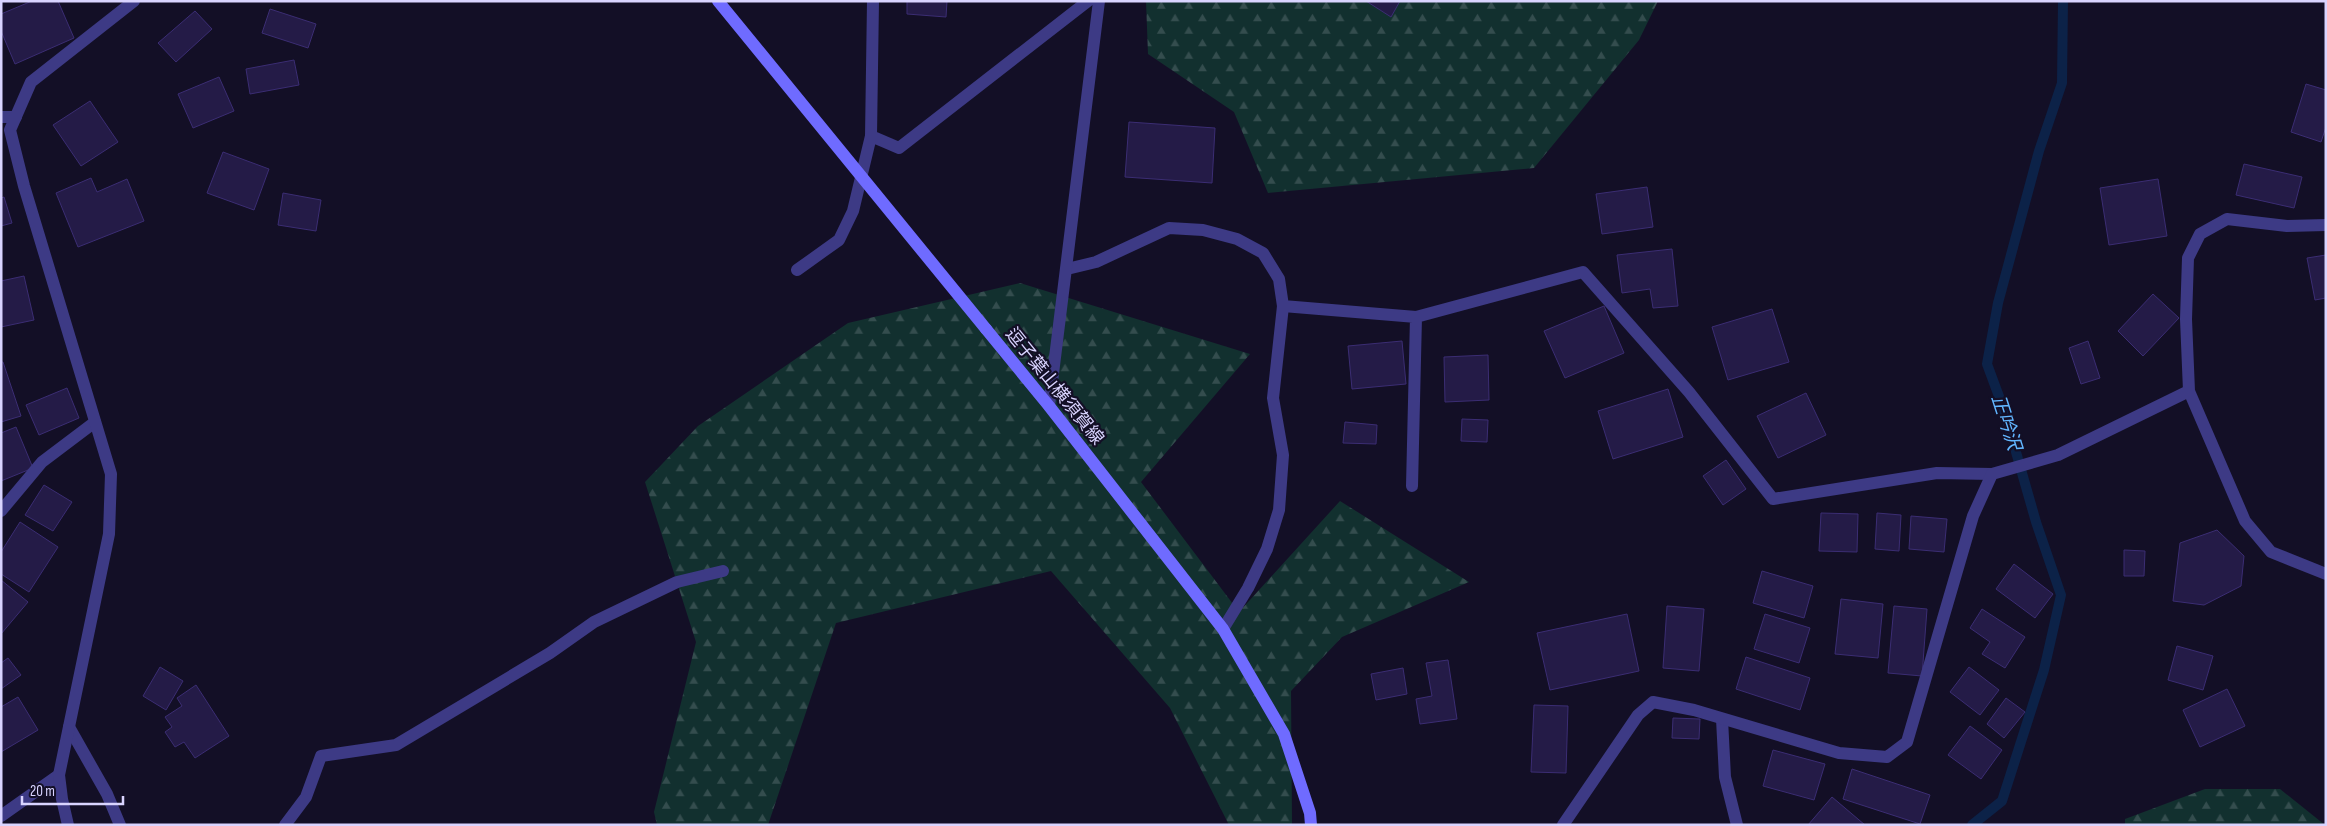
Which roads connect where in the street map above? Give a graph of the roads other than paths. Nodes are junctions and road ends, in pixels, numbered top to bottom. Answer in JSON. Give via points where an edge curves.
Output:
{"nodes":[{"id":1,"x":134,"y":1,"type":"edge"},
{"id":2,"x":718,"y":1,"type":"edge"},
{"id":3,"x":873,"y":1,"type":"edge"},
{"id":4,"x":1088,"y":1,"type":"edge"},
{"id":5,"x":1099,"y":1,"type":"edge"},
{"id":6,"x":1,"y":117,"type":"edge"},
{"id":7,"x":16,"y":117,"type":"junction"},
{"id":8,"x":871,"y":136,"type":"junction"},
{"id":9,"x":2326,"y":224,"type":"edge"},
{"id":10,"x":1067,"y":269,"type":"junction"},
{"id":11,"x":797,"y":270,"type":"dead end"},
{"id":12,"x":1283,"y":306,"type":"junction"},
{"id":13,"x":1416,"y":317,"type":"junction"},
{"id":14,"x":2189,"y":391,"type":"junction"},
{"id":15,"x":1049,"y":406,"type":"junction"},
{"id":16,"x":96,"y":422,"type":"junction"},
{"id":17,"x":1992,"y":474,"type":"junction"},
{"id":18,"x":1412,"y":486,"type":"dead end"},
{"id":19,"x":1,"y":512,"type":"edge"},
{"id":20,"x":723,"y":571,"type":"dead end"},
{"id":21,"x":2326,"y":574,"type":"edge"},
{"id":22,"x":1223,"y":629,"type":"junction"},
{"id":23,"x":1722,"y":719,"type":"junction"},
{"id":24,"x":69,"y":727,"type":"junction"},
{"id":25,"x":59,"y":775,"type":"junction"},
{"id":26,"x":1,"y":816,"type":"edge"},
{"id":27,"x":68,"y":825,"type":"edge"},
{"id":28,"x":120,"y":825,"type":"edge"},
{"id":29,"x":286,"y":825,"type":"edge"},
{"id":30,"x":1312,"y":825,"type":"edge"},
{"id":31,"x":1563,"y":825,"type":"edge"},
{"id":32,"x":1737,"y":825,"type":"edge"}],
"edges":[{"from":1,"to":7,"type":"street","via":[[31,82]]},
{"from":2,"to":15,"type":"main road","name":"逗子葉山横須賀線","bridge":true},
{"from":3,"to":8,"type":"street"},
{"from":4,"to":8,"type":"street","via":[[899,148]]},
{"from":5,"to":10,"type":"street"},
{"from":6,"to":7,"type":"street"},
{"from":7,"to":16,"type":"street","via":[[10,130],[24,186]]},
{"from":8,"to":11,"type":"street","via":[[853,211],[839,240]]},
{"from":9,"to":14,"type":"street","via":[[2287,226],[2227,219],[2200,234],[2188,258]]},
{"from":10,"to":12,"type":"street","via":[[1096,262],[1169,228],[1203,230],[1237,239],[1263,253],[1278,279]]},
{"from":10,"to":15,"type":"street"},
{"from":12,"to":13,"type":"street"},
{"from":12,"to":22,"type":"street","via":[[1273,398],[1283,456],[1278,510],[1267,549]]},
{"from":13,"to":17,"type":"street","via":[[1584,272],[1689,392],[1773,498],[1937,473]]},
{"from":13,"to":18,"type":"street"},
{"from":14,"to":17,"type":"street","via":[[2058,455]]},
{"from":14,"to":21,"type":"street","via":[[2245,521],[2271,552]]},
{"from":15,"to":22,"type":"main road","name":"逗子葉山横須賀線"},
{"from":16,"to":19,"type":"street","via":[[42,462]]},
{"from":16,"to":24,"type":"street","via":[[111,474],[109,534]]},
{"from":17,"to":23,"type":"street","via":[[1973,516],[1907,742],[1886,757],[1839,754]]},
{"from":20,"to":29,"type":"street","via":[[677,582],[594,622],[550,653],[396,744],[321,756],[306,796]]},
{"from":22,"to":30,"type":"main road","name":"逗子葉山横須賀線","via":[[1284,734]]},
{"from":23,"to":31,"type":"street","via":[[1653,702],[1638,716]]},
{"from":23,"to":32,"type":"street","via":[[1725,777]]},
{"from":24,"to":25,"type":"street"},
{"from":24,"to":28,"type":"street"},
{"from":25,"to":26,"type":"street"},
{"from":25,"to":27,"type":"street"}]}
